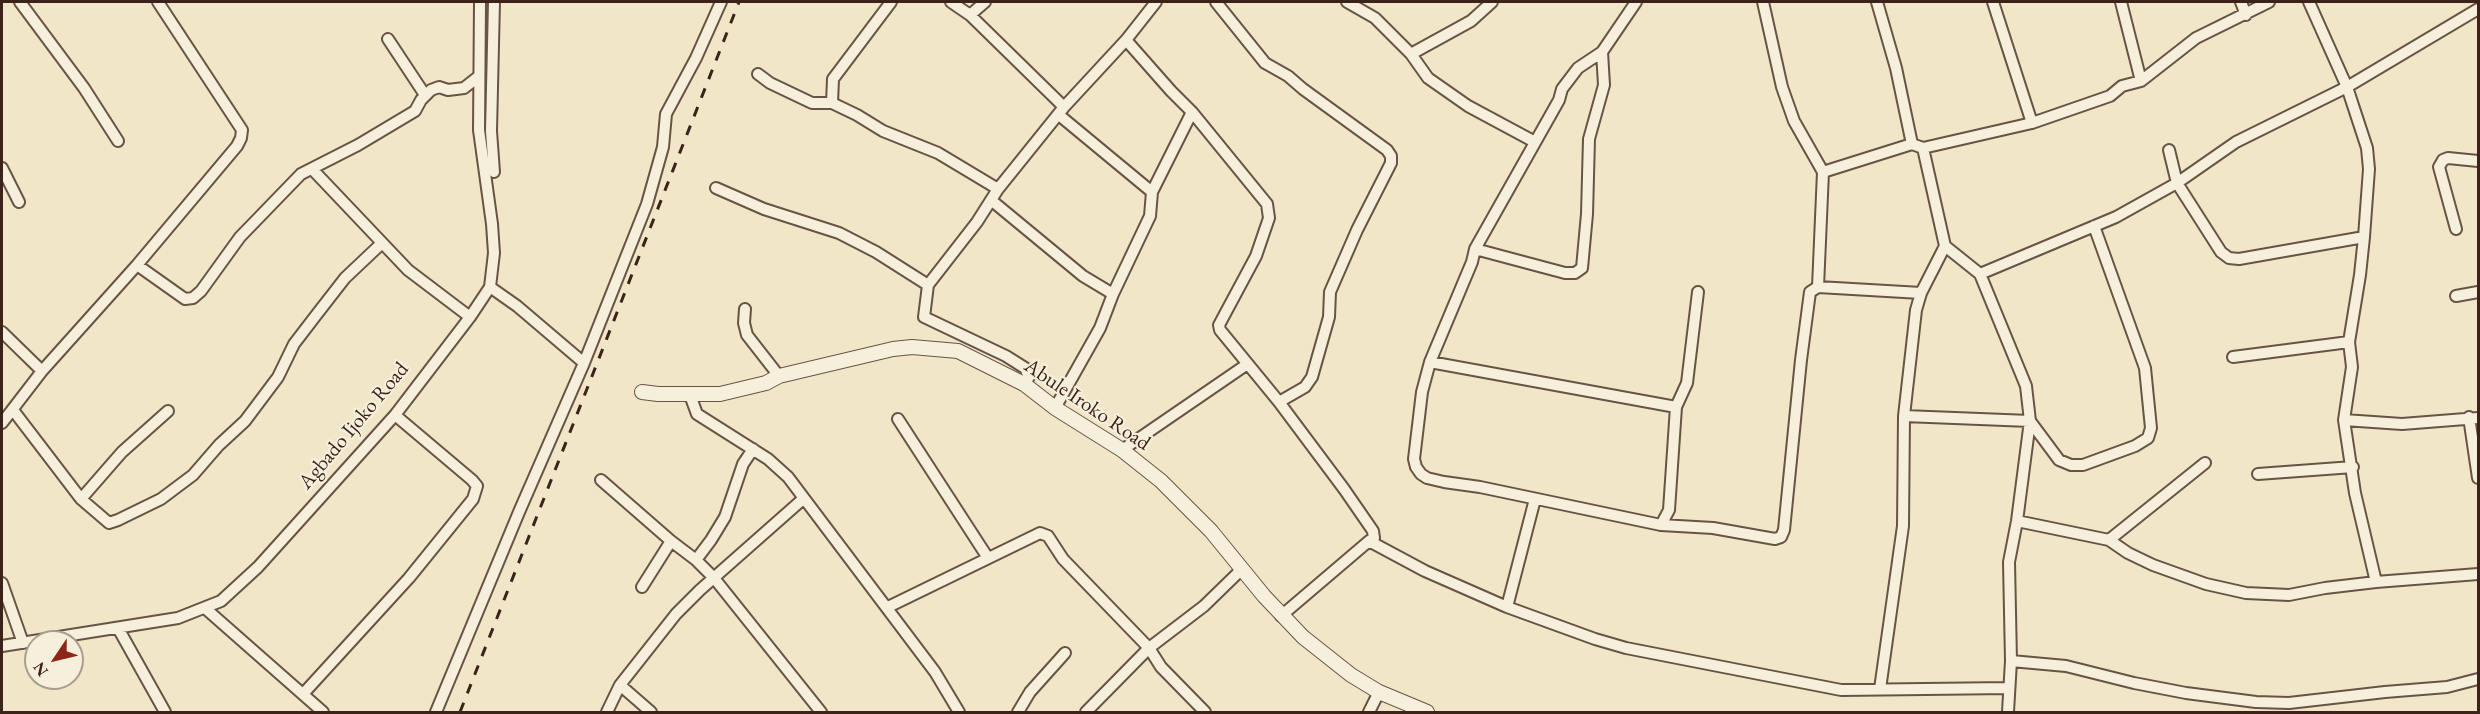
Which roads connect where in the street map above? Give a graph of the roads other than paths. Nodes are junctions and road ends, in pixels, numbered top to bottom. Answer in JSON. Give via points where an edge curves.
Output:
{"nodes":[{"id":1,"x":20,"y":2,"type":"edge"},
{"id":2,"x":158,"y":2,"type":"edge"},
{"id":3,"x":480,"y":2,"type":"edge"},
{"id":4,"x":494,"y":2,"type":"edge"},
{"id":5,"x":721,"y":2,"type":"edge"},
{"id":6,"x":891,"y":2,"type":"edge"},
{"id":7,"x":951,"y":2,"type":"edge"},
{"id":8,"x":985,"y":2,"type":"edge"},
{"id":9,"x":1156,"y":2,"type":"edge"},
{"id":10,"x":1216,"y":2,"type":"edge"},
{"id":11,"x":1347,"y":2,"type":"edge"},
{"id":12,"x":1492,"y":2,"type":"edge"},
{"id":13,"x":1636,"y":2,"type":"edge"},
{"id":14,"x":1763,"y":2,"type":"edge"},
{"id":15,"x":1877,"y":2,"type":"edge"},
{"id":16,"x":1993,"y":2,"type":"edge"},
{"id":17,"x":2121,"y":2,"type":"edge"},
{"id":18,"x":2241,"y":2,"type":"edge"},
{"id":19,"x":2269,"y":2,"type":"edge"},
{"id":20,"x":2309,"y":2,"type":"edge"},
{"id":21,"x":2478,"y":9,"type":"edge"},
{"id":22,"x":970,"y":15,"type":"junction"},
{"id":23,"x":2246,"y":15,"type":"junction"},
{"id":24,"x":388,"y":39,"type":"dead end"},
{"id":25,"x":1126,"y":40,"type":"junction"},
{"id":26,"x":1602,"y":52,"type":"junction"},
{"id":27,"x":1412,"y":54,"type":"junction"},
{"id":28,"x":758,"y":75,"type":"dead end"},
{"id":29,"x":478,"y":76,"type":"junction"},
{"id":30,"x":2141,"y":81,"type":"junction"},
{"id":31,"x":2347,"y":87,"type":"junction"},
{"id":32,"x":425,"y":95,"type":"junction"},
{"id":33,"x":831,"y":103,"type":"junction"},
{"id":34,"x":1061,"y":111,"type":"junction"},
{"id":35,"x":1192,"y":111,"type":"junction"},
{"id":36,"x":2032,"y":123,"type":"junction"},
{"id":37,"x":118,"y":141,"type":"dead end"},
{"id":38,"x":1535,"y":142,"type":"junction"},
{"id":39,"x":1912,"y":144,"type":"junction"},
{"id":40,"x":1923,"y":148,"type":"junction"},
{"id":41,"x":2169,"y":150,"type":"dead end"},
{"id":42,"x":2478,"y":161,"type":"edge"},
{"id":43,"x":2,"y":168,"type":"edge"},
{"id":44,"x":313,"y":170,"type":"junction"},
{"id":45,"x":494,"y":171,"type":"dead end"},
{"id":46,"x":1823,"y":172,"type":"junction"},
{"id":47,"x":2177,"y":183,"type":"junction"},
{"id":48,"x":716,"y":188,"type":"dead end"},
{"id":49,"x":998,"y":189,"type":"junction"},
{"id":50,"x":1152,"y":192,"type":"junction"},
{"id":51,"x":991,"y":200,"type":"junction"},
{"id":52,"x":19,"y":202,"type":"dead end"},
{"id":53,"x":2094,"y":226,"type":"junction"},
{"id":54,"x":2456,"y":229,"type":"dead end"},
{"id":55,"x":2364,"y":237,"type":"junction"},
{"id":56,"x":381,"y":243,"type":"junction"},
{"id":57,"x":1945,"y":246,"type":"junction"},
{"id":58,"x":1475,"y":249,"type":"junction"},
{"id":59,"x":137,"y":265,"type":"junction"},
{"id":60,"x":1980,"y":274,"type":"junction"},
{"id":61,"x":928,"y":285,"type":"junction"},
{"id":62,"x":490,"y":287,"type":"junction"},
{"id":63,"x":1818,"y":287,"type":"junction"},
{"id":64,"x":1698,"y":292,"type":"dead end"},
{"id":65,"x":2478,"y":292,"type":"edge"},
{"id":66,"x":1921,"y":293,"type":"junction"},
{"id":67,"x":1113,"y":294,"type":"junction"},
{"id":68,"x":2456,"y":296,"type":"dead end"},
{"id":69,"x":746,"y":309,"type":"dead end"},
{"id":70,"x":470,"y":317,"type":"junction"},
{"id":71,"x":2,"y":332,"type":"edge"},
{"id":72,"x":2349,"y":342,"type":"junction"},
{"id":73,"x":2233,"y":357,"type":"dead end"},
{"id":74,"x":1430,"y":362,"type":"junction"},
{"id":75,"x":584,"y":363,"type":"junction"},
{"id":76,"x":1246,"y":365,"type":"junction"},
{"id":77,"x":42,"y":371,"type":"junction"},
{"id":78,"x":779,"y":376,"type":"junction"},
{"id":79,"x":1024,"y":384,"type":"junction"},
{"id":80,"x":642,"y":392,"type":"dead end"},
{"id":81,"x":690,"y":395,"type":"junction"},
{"id":82,"x":1279,"y":402,"type":"junction"},
{"id":83,"x":1676,"y":406,"type":"junction"},
{"id":84,"x":1055,"y":408,"type":"junction"},
{"id":85,"x":13,"y":410,"type":"junction"},
{"id":86,"x":168,"y":411,"type":"dead end"},
{"id":87,"x":395,"y":415,"type":"junction"},
{"id":88,"x":1904,"y":416,"type":"junction"},
{"id":89,"x":2474,"y":418,"type":"edge"},
{"id":90,"x":898,"y":419,"type":"dead end"},
{"id":91,"x":2344,"y":420,"type":"junction"},
{"id":92,"x":2030,"y":422,"type":"junction"},
{"id":93,"x":2,"y":423,"type":"edge"},
{"id":94,"x":753,"y":449,"type":"junction"},
{"id":95,"x":1122,"y":450,"type":"junction"},
{"id":96,"x":2205,"y":463,"type":"dead end"},
{"id":97,"x":2353,"y":467,"type":"junction"},
{"id":98,"x":2258,"y":474,"type":"dead end"},
{"id":99,"x":2478,"y":478,"type":"edge"},
{"id":100,"x":602,"y":480,"type":"dead end"},
{"id":101,"x":803,"y":499,"type":"junction"},
{"id":102,"x":1535,"y":499,"type":"junction"},
{"id":103,"x":81,"y":500,"type":"junction"},
{"id":104,"x":2017,"y":521,"type":"junction"},
{"id":105,"x":1661,"y":525,"type":"junction"},
{"id":106,"x":2109,"y":540,"type":"junction"},
{"id":107,"x":671,"y":541,"type":"junction"},
{"id":108,"x":1369,"y":541,"type":"junction"},
{"id":109,"x":988,"y":558,"type":"junction"},
{"id":110,"x":696,"y":560,"type":"junction"},
{"id":111,"x":1242,"y":569,"type":"junction"},
{"id":112,"x":2478,"y":574,"type":"edge"},
{"id":113,"x":714,"y":578,"type":"junction"},
{"id":114,"x":2376,"y":582,"type":"junction"},
{"id":115,"x":2,"y":583,"type":"edge"},
{"id":116,"x":642,"y":587,"type":"dead end"},
{"id":117,"x":888,"y":607,"type":"junction"},
{"id":118,"x":1507,"y":607,"type":"junction"},
{"id":119,"x":206,"y":609,"type":"junction"},
{"id":120,"x":1281,"y":616,"type":"junction"},
{"id":121,"x":118,"y":628,"type":"junction"},
{"id":122,"x":23,"y":642,"type":"junction"},
{"id":123,"x":2,"y":646,"type":"edge"},
{"id":124,"x":1149,"y":648,"type":"junction"},
{"id":125,"x":1065,"y":653,"type":"dead end"},
{"id":126,"x":2011,"y":661,"type":"junction"},
{"id":127,"x":2478,"y":679,"type":"edge"},
{"id":128,"x":620,"y":686,"type":"junction"},
{"id":129,"x":2009,"y":688,"type":"junction"},
{"id":130,"x":1880,"y":689,"type":"junction"},
{"id":131,"x":1379,"y":692,"type":"junction"},
{"id":132,"x":303,"y":694,"type":"junction"},
{"id":133,"x":2254,"y":707,"type":"edge"},
{"id":134,"x":165,"y":712,"type":"edge"},
{"id":135,"x":323,"y":712,"type":"edge"},
{"id":136,"x":436,"y":712,"type":"edge"},
{"id":137,"x":607,"y":712,"type":"edge"},
{"id":138,"x":651,"y":712,"type":"edge"},
{"id":139,"x":821,"y":712,"type":"edge"},
{"id":140,"x":959,"y":712,"type":"edge"},
{"id":141,"x":1018,"y":712,"type":"edge"},
{"id":142,"x":1086,"y":712,"type":"edge"},
{"id":143,"x":1205,"y":712,"type":"edge"},
{"id":144,"x":1369,"y":712,"type":"edge"},
{"id":145,"x":1427,"y":712,"type":"edge"},
{"id":146,"x":2008,"y":712,"type":"edge"}],
"edges":[{"from":1,"to":37,"type":"street"},
{"from":2,"to":59,"type":"street","via":[[242,130],[237,146]]},
{"from":3,"to":29,"type":"street","name":"Agbado Ijoko Road"},
{"from":4,"to":45,"type":"street"},
{"from":5,"to":75,"type":"street","via":[[666,114],[663,147],[647,204]]},
{"from":6,"to":33,"type":"street","via":[[833,79]]},
{"from":7,"to":22,"type":"street"},
{"from":8,"to":22,"type":"street"},
{"from":9,"to":25,"type":"street"},
{"from":10,"to":82,"type":"street","via":[[1265,63],[1388,150],[1390,156],[1391,163],[1330,292],[1329,317],[1312,376],[1305,387]]},
{"from":11,"to":27,"type":"street","via":[[1375,18]]},
{"from":12,"to":27,"type":"street","via":[[1471,21]]},
{"from":13,"to":26,"type":"street"},
{"from":14,"to":46,"type":"street","via":[[1782,87],[1794,121]]},
{"from":15,"to":39,"type":"street"},
{"from":16,"to":36,"type":"street"},
{"from":17,"to":30,"type":"street"},
{"from":18,"to":23,"type":"street"},
{"from":19,"to":23,"type":"street"},
{"from":20,"to":31,"type":"street"},
{"from":21,"to":31,"type":"street"},
{"from":22,"to":34,"type":"street"},
{"from":23,"to":30,"type":"street","via":[[2196,38]]},
{"from":24,"to":32,"type":"street"},
{"from":25,"to":34,"type":"street"},
{"from":25,"to":35,"type":"street"},
{"from":26,"to":38,"type":"street","via":[[1578,69],[1562,89]]},
{"from":26,"to":58,"type":"street","via":[[1604,85],[1589,139],[1582,268],[1565,273]]},
{"from":27,"to":38,"type":"street","via":[[1428,78],[1447,92]]},
{"from":28,"to":33,"type":"street","via":[[812,103]]},
{"from":29,"to":32,"type":"street","via":[[464,88],[439,87]]},
{"from":29,"to":62,"type":"street","name":"Agbado Ijoko Road","via":[[479,130],[493,233]]},
{"from":30,"to":36,"type":"street"},
{"from":31,"to":47,"type":"street","via":[[2236,142]]},
{"from":31,"to":55,"type":"street","via":[[2367,148]]},
{"from":32,"to":44,"type":"street","via":[[415,111]]},
{"from":33,"to":49,"type":"street","via":[[883,131],[938,153]]},
{"from":34,"to":49,"type":"street"},
{"from":34,"to":50,"type":"street"},
{"from":35,"to":50,"type":"street"},
{"from":35,"to":76,"type":"street","via":[[1270,211],[1256,256],[1219,325]]},
{"from":36,"to":40,"type":"street"},
{"from":38,"to":58,"type":"street"},
{"from":39,"to":40,"type":"street"},
{"from":39,"to":46,"type":"street"},
{"from":40,"to":57,"type":"street"},
{"from":41,"to":47,"type":"street"},
{"from":42,"to":54,"type":"street","via":[[2448,158],[2439,167]]},
{"from":43,"to":52,"type":"street"},
{"from":44,"to":56,"type":"street"},
{"from":44,"to":59,"type":"street","via":[[293,180],[240,237],[193,298],[184,298]]},
{"from":46,"to":63,"type":"street"},
{"from":47,"to":53,"type":"street","via":[[2116,218]]},
{"from":47,"to":55,"type":"street","via":[[2221,252],[2229,258]]},
{"from":48,"to":61,"type":"street","via":[[764,209],[839,233]]},
{"from":49,"to":51,"type":"street"},
{"from":50,"to":67,"type":"street","via":[[1150,216]]},
{"from":51,"to":61,"type":"street"},
{"from":51,"to":67,"type":"street","via":[[1083,276]]},
{"from":53,"to":60,"type":"street"},
{"from":53,"to":92,"type":"street","via":[[2145,368],[2151,428],[2148,438],[2083,465],[2071,465],[2059,460]]},
{"from":55,"to":72,"type":"street"},
{"from":56,"to":70,"type":"street","via":[[408,270]]},
{"from":56,"to":103,"type":"street","via":[[345,278],[294,344],[278,377],[245,421],[193,474],[161,499],[109,523]]},
{"from":57,"to":60,"type":"street"},
{"from":57,"to":66,"type":"street"},
{"from":58,"to":74,"type":"street"},
{"from":59,"to":77,"type":"street"},
{"from":60,"to":92,"type":"street","via":[[2026,386]]},
{"from":61,"to":79,"type":"street","via":[[924,317],[1025,368],[1029,377]]},
{"from":62,"to":70,"type":"street","name":"Agbado Ijoko Road"},
{"from":62,"to":75,"type":"street"},
{"from":63,"to":66,"type":"street"},
{"from":63,"to":105,"type":"street","via":[[1808,299],[1781,537]]},
{"from":64,"to":83,"type":"street","via":[[1688,383]]},
{"from":65,"to":68,"type":"street"},
{"from":66,"to":88,"type":"street"},
{"from":67,"to":84,"type":"street","via":[[1100,328]]},
{"from":69,"to":78,"type":"street","via":[[747,335]]},
{"from":70,"to":87,"type":"street","name":"Agbado Ijoko Road"},
{"from":71,"to":77,"type":"street"},
{"from":72,"to":73,"type":"street"},
{"from":72,"to":91,"type":"street","via":[[2352,367]]},
{"from":74,"to":83,"type":"street"},
{"from":74,"to":102,"type":"street","via":[[1422,392],[1416,467],[1427,478]]},
{"from":75,"to":136,"type":"street"},
{"from":76,"to":82,"type":"street"},
{"from":76,"to":95,"type":"street"},
{"from":77,"to":85,"type":"street"},
{"from":78,"to":79,"type":"street","name":"Abule Iroko Road","via":[[912,347],[958,351]]},
{"from":78,"to":81,"type":"street","name":"Abule Iroko Road","via":[[746,389]]},
{"from":79,"to":84,"type":"street","name":"Abule Iroko Road"},
{"from":80,"to":81,"type":"street","name":"Abule Iroko Road"},
{"from":81,"to":94,"type":"street","via":[[697,414]]},
{"from":82,"to":108,"type":"street","via":[[1367,522],[1374,538]]},
{"from":83,"to":105,"type":"street","via":[[1669,510]]},
{"from":84,"to":95,"type":"street","name":"Abule Iroko Road"},
{"from":85,"to":93,"type":"street"},
{"from":85,"to":103,"type":"street"},
{"from":86,"to":103,"type":"street","via":[[122,452]]},
{"from":87,"to":119,"type":"street","name":"Agbado Ijoko Road","via":[[258,567],[221,601]]},
{"from":87,"to":132,"type":"street","via":[[477,486],[473,498],[409,578]]},
{"from":88,"to":92,"type":"street"},
{"from":88,"to":130,"type":"street","via":[[1903,526]]},
{"from":89,"to":91,"type":"street","via":[[2402,424]]},
{"from":89,"to":99,"type":"street"},
{"from":90,"to":109,"type":"street"},
{"from":91,"to":97,"type":"street"},
{"from":92,"to":104,"type":"street"},
{"from":94,"to":101,"type":"street","via":[[789,477]]},
{"from":94,"to":110,"type":"street","via":[[743,464],[725,517]]},
{"from":95,"to":111,"type":"street","name":"Abule Iroko Road","via":[[1173,493]]},
{"from":96,"to":106,"type":"street"},
{"from":97,"to":98,"type":"street"},
{"from":97,"to":114,"type":"street","via":[[2355,494]]},
{"from":100,"to":107,"type":"street"},
{"from":101,"to":113,"type":"street"},
{"from":101,"to":117,"type":"street"},
{"from":102,"to":105,"type":"street"},
{"from":102,"to":118,"type":"street"},
{"from":104,"to":106,"type":"street"},
{"from":104,"to":126,"type":"street","via":[[2009,561]]},
{"from":106,"to":114,"type":"street","via":[[2153,565],[2246,593],[2289,596]]},
{"from":107,"to":110,"type":"street"},
{"from":107,"to":116,"type":"street"},
{"from":108,"to":118,"type":"street"},
{"from":108,"to":120,"type":"street"},
{"from":109,"to":117,"type":"street"},
{"from":109,"to":124,"type":"street","via":[[1034,534],[1048,536],[1070,566]]},
{"from":110,"to":113,"type":"street"},
{"from":111,"to":120,"type":"street","name":"Abule Iroko Road"},
{"from":111,"to":124,"type":"street","via":[[1204,606]]},
{"from":112,"to":114,"type":"street"},
{"from":113,"to":128,"type":"street","via":[[676,614]]},
{"from":113,"to":139,"type":"street"},
{"from":115,"to":122,"type":"street"},
{"from":117,"to":140,"type":"street"},
{"from":118,"to":130,"type":"street","via":[[1626,648],[1840,690]]},
{"from":119,"to":121,"type":"street","name":"Agbado Ijoko Road"},
{"from":119,"to":132,"type":"street"},
{"from":120,"to":131,"type":"street","name":"Abule Iroko Road","via":[[1327,657]]},
{"from":121,"to":122,"type":"street","name":"Agbado Ijoko Road"},
{"from":121,"to":134,"type":"street"},
{"from":122,"to":123,"type":"street","name":"Agbado Ijoko Road"},
{"from":124,"to":142,"type":"street"},
{"from":124,"to":143,"type":"street","via":[[1161,667]]},
{"from":125,"to":141,"type":"street","via":[[1030,692]]},
{"from":126,"to":129,"type":"street"},
{"from":126,"to":133,"type":"street","via":[[2066,666]]},
{"from":127,"to":133,"type":"street","via":[[2447,687]]},
{"from":128,"to":137,"type":"street"},
{"from":128,"to":138,"type":"street"},
{"from":129,"to":130,"type":"street"},
{"from":129,"to":146,"type":"street"},
{"from":131,"to":144,"type":"street"},
{"from":131,"to":145,"type":"street","name":"Abule Iroko Road"},
{"from":132,"to":135,"type":"street"}]}
